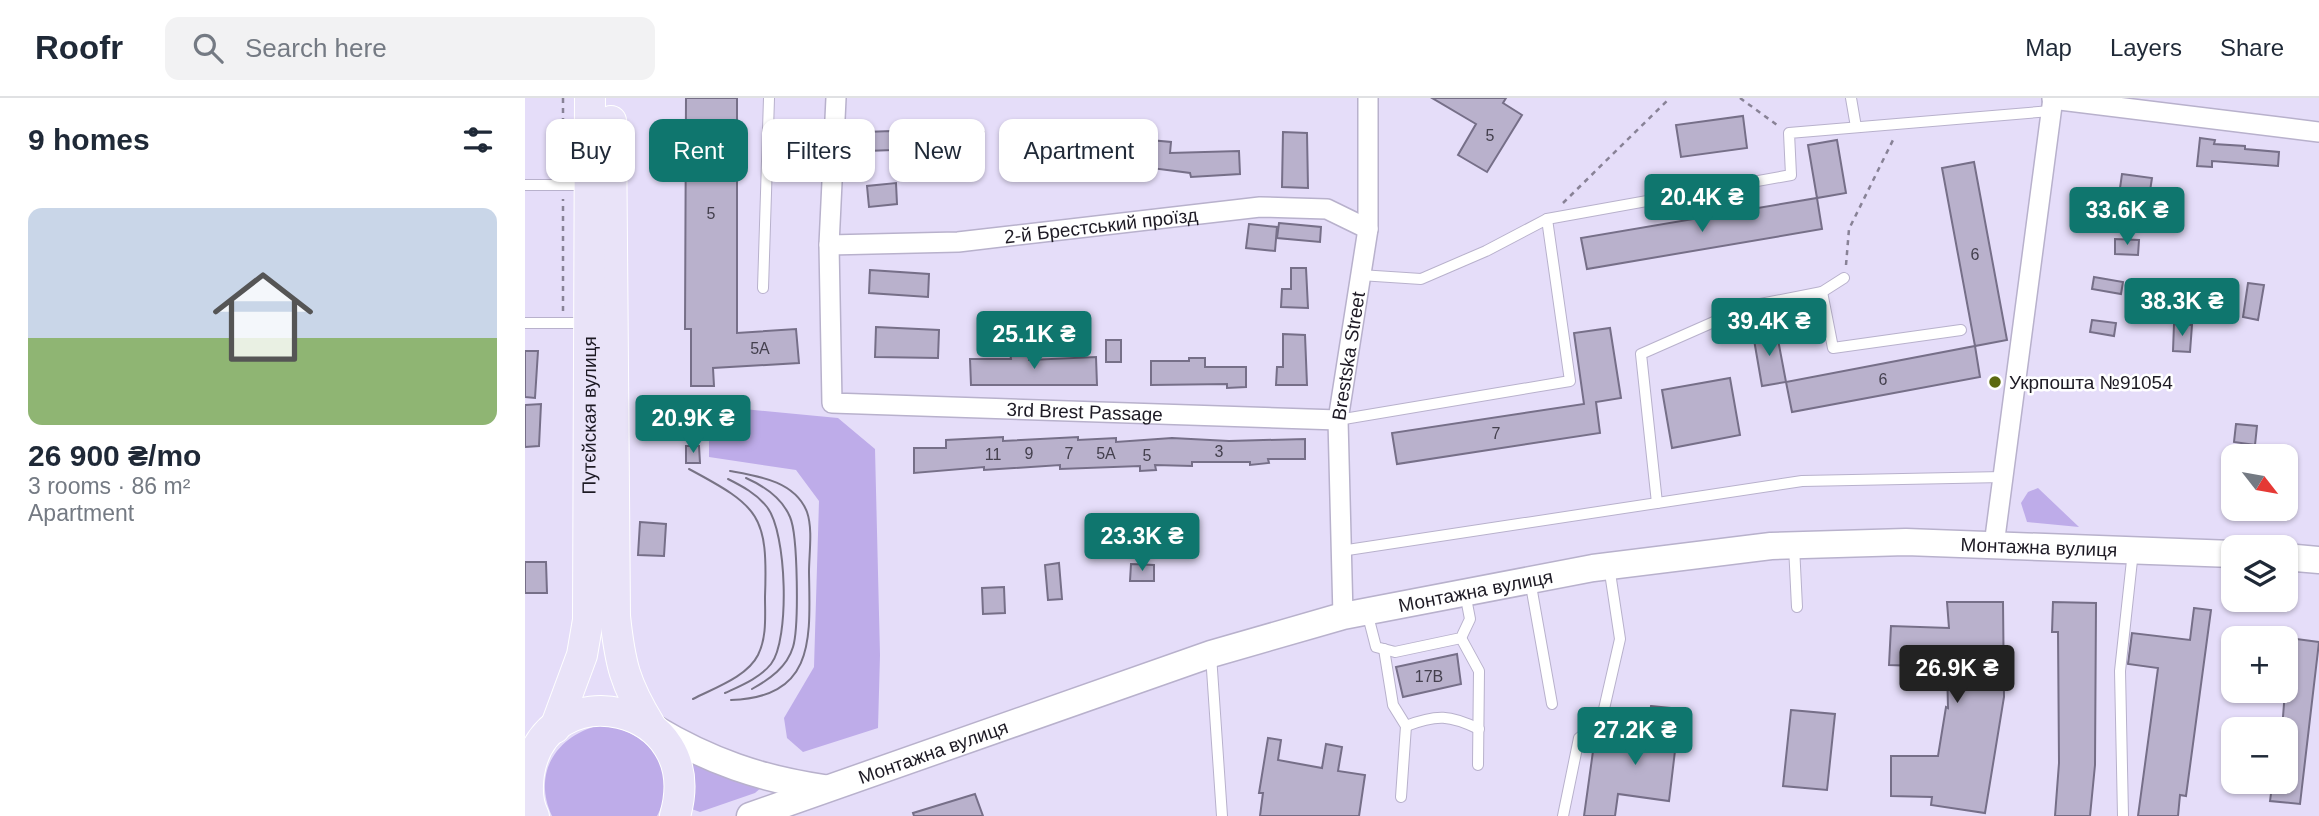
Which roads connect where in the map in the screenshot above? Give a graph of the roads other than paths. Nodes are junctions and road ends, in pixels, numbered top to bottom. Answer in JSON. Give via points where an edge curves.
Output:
{"nodes":[{"id":1,"x":590,"y":98,"type":"edge"},
{"id":2,"x":611,"y":98,"type":"edge"},
{"id":3,"x":769,"y":98,"type":"edge"},
{"id":4,"x":836,"y":98,"type":"edge"},
{"id":5,"x":1367,"y":98,"type":"edge"},
{"id":6,"x":1851,"y":98,"type":"edge"},
{"id":7,"x":2052,"y":103,"type":"edge"},
{"id":8,"x":1856,"y":127,"type":"junction"},
{"id":9,"x":2319,"y":132,"type":"edge"},
{"id":10,"x":577,"y":184,"type":"junction"},
{"id":11,"x":525,"y":185,"type":"edge"},
{"id":12,"x":1546,"y":219,"type":"junction"},
{"id":13,"x":1368,"y":229,"type":"junction"},
{"id":14,"x":829,"y":245,"type":"junction"},
{"id":15,"x":1360,"y":275,"type":"junction"},
{"id":16,"x":1844,"y":278,"type":"road end"},
{"id":17,"x":763,"y":288,"type":"dead end"},
{"id":18,"x":1822,"y":292,"type":"junction"},
{"id":19,"x":525,"y":323,"type":"edge"},
{"id":20,"x":589,"y":323,"type":"junction"},
{"id":21,"x":1961,"y":330,"type":"dead end"},
{"id":22,"x":1338,"y":420,"type":"junction"},
{"id":23,"x":2003,"y":477,"type":"junction"},
{"id":24,"x":1657,"y":503,"type":"junction"},
{"id":25,"x":1994,"y":545,"type":"junction"},
{"id":26,"x":1794,"y":546,"type":"junction"},
{"id":27,"x":2133,"y":550,"type":"junction"},
{"id":28,"x":1341,"y":551,"type":"junction"},
{"id":29,"x":2221,"y":554,"type":"edge"},
{"id":30,"x":2298,"y":558,"type":"edge"},
{"id":31,"x":2319,"y":560,"type":"edge"},
{"id":32,"x":1609,"y":566,"type":"junction"},
{"id":33,"x":1530,"y":580,"type":"junction"},
{"id":34,"x":1465,"y":592,"type":"junction"},
{"id":35,"x":1797,"y":607,"type":"dead end"},
{"id":36,"x":1355,"y":614,"type":"junction"},
{"id":37,"x":1461,"y":638,"type":"junction"},
{"id":38,"x":1384,"y":649,"type":"junction"},
{"id":39,"x":1211,"y":654,"type":"junction"},
{"id":40,"x":1552,"y":704,"type":"dead end"},
{"id":41,"x":650,"y":725,"type":"junction"},
{"id":42,"x":1406,"y":726,"type":"junction"},
{"id":43,"x":555,"y":728,"type":"junction"},
{"id":44,"x":1479,"y":729,"type":"junction"},
{"id":45,"x":1478,"y":765,"type":"dead end"},
{"id":46,"x":526,"y":788,"type":"edge"},
{"id":47,"x":829,"y":789,"type":"junction"},
{"id":48,"x":1401,"y":797,"type":"dead end"},
{"id":49,"x":534,"y":816,"type":"edge"},
{"id":50,"x":675,"y":816,"type":"edge"},
{"id":51,"x":750,"y":816,"type":"edge"},
{"id":52,"x":1222,"y":816,"type":"edge"},
{"id":53,"x":1563,"y":816,"type":"edge"},
{"id":54,"x":2123,"y":816,"type":"edge"}],
"edges":[{"from":1,"to":10,"type":"main road","name":"Путєйская вулиця"},
{"from":2,"to":20,"type":"main road","name":"Путєйская вулиця"},
{"from":3,"to":17,"type":"lane"},
{"from":4,"to":14,"type":"street"},
{"from":5,"to":13,"type":"street","name":"Brestska Street"},
{"from":6,"to":8,"type":"lane"},
{"from":7,"to":8,"type":"lane"},
{"from":7,"to":9,"type":"street"},
{"from":7,"to":23,"type":"street"},
{"from":8,"to":12,"type":"lane","via":[[1789,133],[1791,175]]},
{"from":10,"to":11,"type":"lane"},
{"from":10,"to":20,"type":"main road","name":"Путєйская вулиця"},
{"from":12,"to":15,"type":"lane","via":[[1421,279]]},
{"from":12,"to":22,"type":"lane","via":[[1570,381]]},
{"from":13,"to":14,"type":"street","name":"2-й Брестський проїзд","via":[[1328,209],[1260,207],[958,242]]},
{"from":13,"to":15,"type":"street","name":"Brestska Street"},
{"from":14,"to":22,"type":"street","name":"3rd Brest Passage","via":[[832,403]]},
{"from":15,"to":22,"type":"street","name":"Brestska Street"},
{"from":16,"to":18,"type":"lane"},
{"from":18,"to":21,"type":"lane","via":[[1833,348]]},
{"from":18,"to":24,"type":"lane","via":[[1750,306],[1641,354]]},
{"from":19,"to":20,"type":"lane"},
{"from":20,"to":41,"type":"main road","name":"Путєйская вулиця","via":[[620,662],[628,689]]},
{"from":20,"to":43,"type":"main road","name":"Путєйская вулиця","via":[[588,620],[582,655]]},
{"from":22,"to":28,"type":"street","name":"Brestska Street"},
{"from":23,"to":24,"type":"lane","via":[[1802,481]]},
{"from":23,"to":25,"type":"street"},
{"from":24,"to":28,"type":"lane"},
{"from":25,"to":26,"type":"street","name":"Монтажна вулиця"},
{"from":25,"to":27,"type":"street","name":"Монтажна вулиця"},
{"from":26,"to":32,"type":"street","name":"Монтажна вулиця"},
{"from":26,"to":35,"type":"lane"},
{"from":27,"to":29,"type":"street","name":"Монтажна вулиця"},
{"from":27,"to":54,"type":"lane","via":[[2120,670]]},
{"from":28,"to":36,"type":"street","name":"Brestska Street"},
{"from":30,"to":31,"type":"street"},
{"from":32,"to":33,"type":"street","name":"Монтажна вулиця"},
{"from":32,"to":53,"type":"lane","via":[[1620,639],[1601,722],[1579,738]]},
{"from":33,"to":34,"type":"street","name":"Монтажна вулиця"},
{"from":33,"to":40,"type":"lane"},
{"from":34,"to":36,"type":"street","name":"Монтажна вулиця"},
{"from":34,"to":37,"type":"lane","via":[[1470,619]]},
{"from":36,"to":38,"type":"lane","via":[[1375,646]]},
{"from":36,"to":39,"type":"street","name":"Монтажна вулиця"},
{"from":37,"to":38,"type":"lane","via":[[1395,652]]},
{"from":37,"to":44,"type":"lane","via":[[1479,671]]},
{"from":38,"to":42,"type":"lane","via":[[1393,705]]},
{"from":39,"to":47,"type":"street","name":"Монтажна вулиця"},
{"from":39,"to":52,"type":"lane"},
{"from":41,"to":43,"type":"main road","via":[[612,710],[572,717]]},
{"from":41,"to":47,"type":"street","via":[[719,763]]},
{"from":41,"to":50,"type":"main road","name":"Путєйская вулиця","via":[[675,758],[680,798]]},
{"from":42,"to":44,"type":"lane","via":[[1425,718],[1453,717]]},
{"from":42,"to":48,"type":"lane"},
{"from":43,"to":46,"type":"main road","via":[[541,743]]},
{"from":44,"to":45,"type":"lane"},
{"from":46,"to":49,"type":"main road"},
{"from":47,"to":51,"type":"street","name":"Монтажна вулиця"}]}
